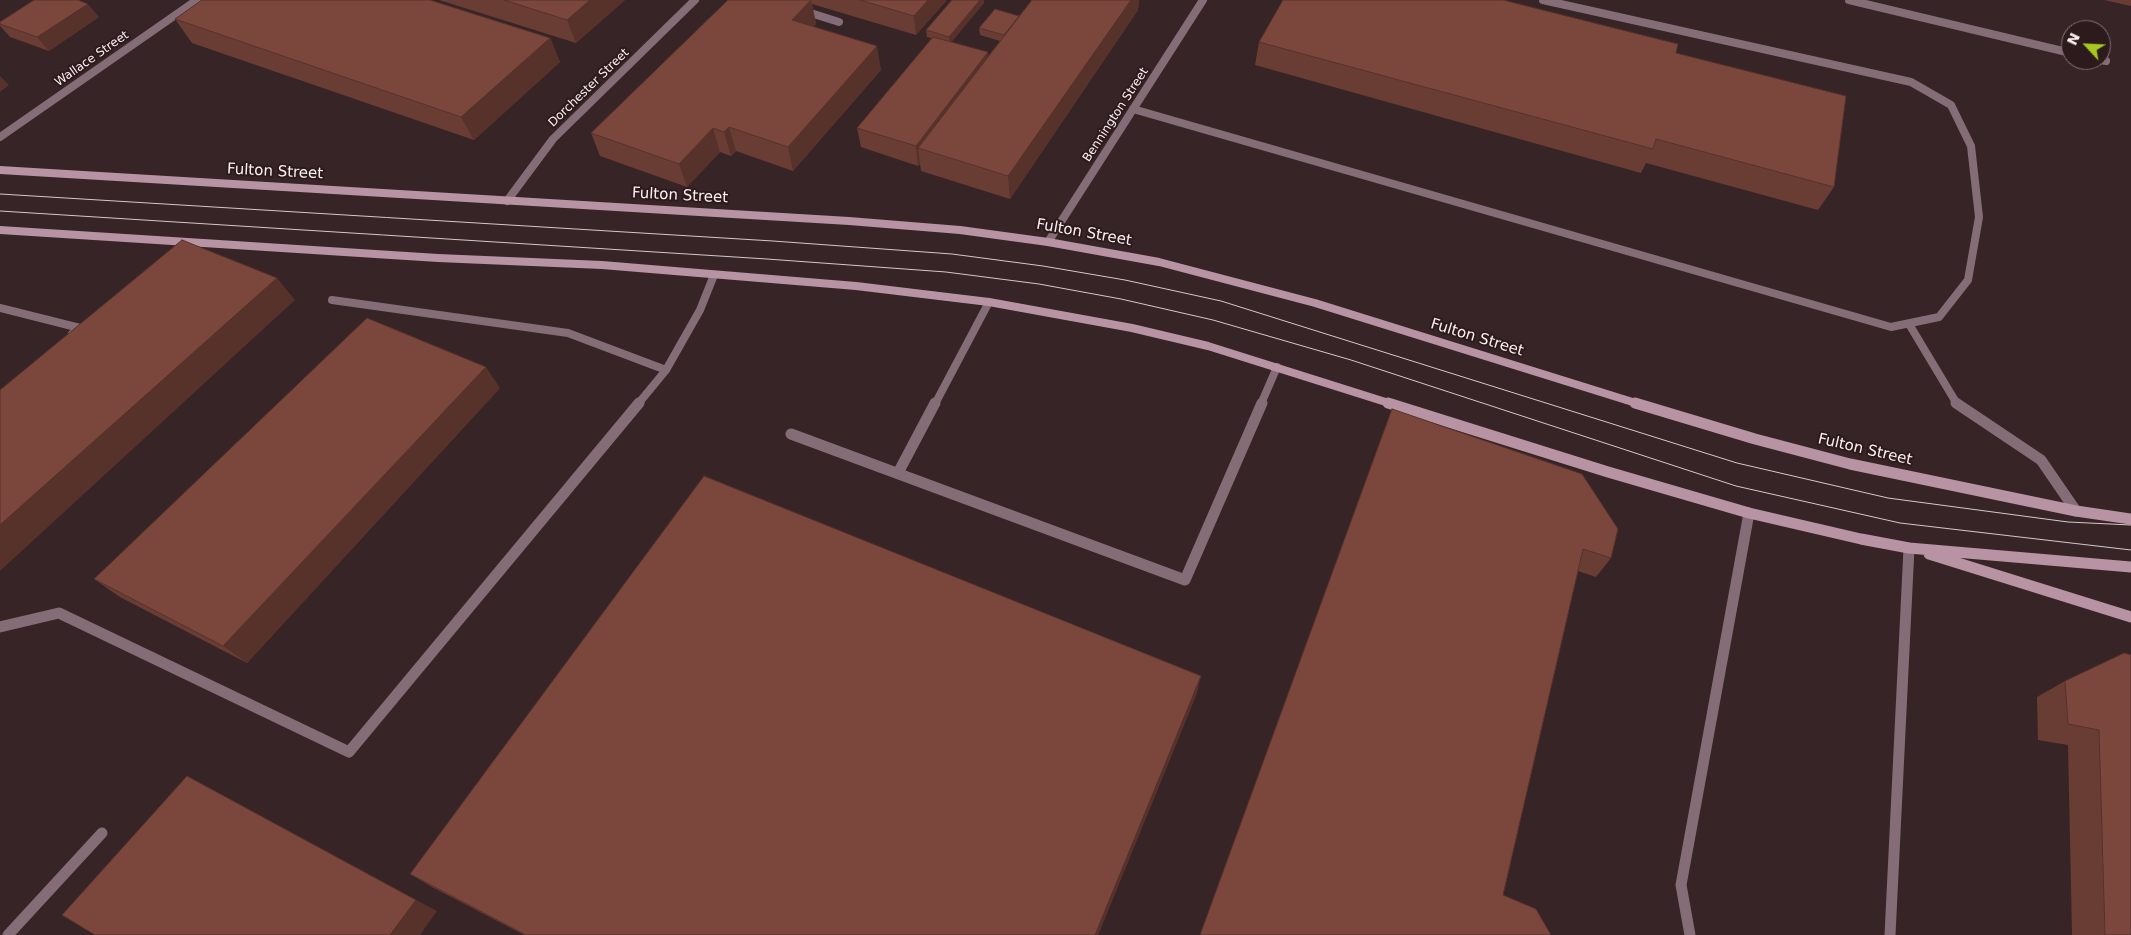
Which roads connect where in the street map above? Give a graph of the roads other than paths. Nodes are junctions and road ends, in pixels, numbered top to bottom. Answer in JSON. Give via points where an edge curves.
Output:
{"nodes":[{"id":1,"x":197,"y":0,"type":"edge"},
{"id":2,"x":695,"y":0,"type":"edge"},
{"id":3,"x":1203,"y":0,"type":"edge"},
{"id":4,"x":1543,"y":0,"type":"edge"},
{"id":5,"x":1849,"y":0,"type":"edge"},
{"id":6,"x":794,"y":8,"type":"edge"},
{"id":7,"x":840,"y":22,"type":"dead end"},
{"id":8,"x":2061,"y":51,"type":"edge"},
{"id":9,"x":1133,"y":109,"type":"junction"},
{"id":10,"x":0,"y":137,"type":"edge"},
{"id":11,"x":0,"y":170,"type":"edge"},
{"id":12,"x":507,"y":201,"type":"junction"},
{"id":13,"x":0,"y":230,"type":"edge"},
{"id":14,"x":1048,"y":242,"type":"junction"},
{"id":15,"x":714,"y":275,"type":"junction"},
{"id":16,"x":332,"y":300,"type":"dead end"},
{"id":17,"x":988,"y":302,"type":"junction"},
{"id":18,"x":0,"y":308,"type":"edge"},
{"id":19,"x":1908,"y":324,"type":"junction"},
{"id":20,"x":65,"y":340,"type":"edge"},
{"id":21,"x":1277,"y":367,"type":"junction"},
{"id":22,"x":666,"y":370,"type":"junction"},
{"id":23,"x":791,"y":434,"type":"dead end"},
{"id":24,"x":898,"y":473,"type":"junction"},
{"id":25,"x":2076,"y":511,"type":"junction"},
{"id":26,"x":1749,"y":513,"type":"junction"},
{"id":27,"x":2131,"y":519,"type":"edge"},
{"id":28,"x":1910,"y":548,"type":"junction"},
{"id":29,"x":2131,"y":567,"type":"edge"},
{"id":30,"x":2131,"y":617,"type":"edge"},
{"id":31,"x":0,"y":626,"type":"edge"},
{"id":32,"x":102,"y":834,"type":"dead end"},
{"id":33,"x":8,"y":935,"type":"edge"},
{"id":34,"x":1690,"y":935,"type":"edge"},
{"id":35,"x":1890,"y":935,"type":"edge"}],
"edges":[{"from":1,"to":10,"type":"street","name":"Wallace Street"},
{"from":2,"to":12,"type":"street","name":"Dorchester Street","via":[[553,139]]},
{"from":3,"to":9,"type":"street","name":"Bennington Street"},
{"from":4,"to":19,"type":"street","via":[[1911,82],[1951,105],[1971,146],[1979,217],[1968,280],[1938,317]]},
{"from":5,"to":8,"type":"street"},
{"from":6,"to":7,"type":"street"},
{"from":9,"to":14,"type":"street","name":"Bennington Street"},
{"from":9,"to":19,"type":"street","via":[[1891,327]]},
{"from":11,"to":12,"type":"main road","name":"Fulton Street"},
{"from":12,"to":14,"type":"main road","name":"Fulton Street","via":[[849,221],[960,230]]},
{"from":13,"to":15,"type":"main road","via":[[602,265]]},
{"from":14,"to":25,"type":"main road","name":"Fulton Street","via":[[1159,262],[1315,303],[1630,402],[1850,464]]},
{"from":15,"to":17,"type":"main road","via":[[856,286]]},
{"from":15,"to":22,"type":"street","via":[[700,310]]},
{"from":16,"to":22,"type":"street","via":[[568,333]]},
{"from":17,"to":21,"type":"main road","via":[[1132,328]]},
{"from":17,"to":24,"type":"street"},
{"from":18,"to":20,"type":"street","via":[[80,328]]},
{"from":19,"to":25,"type":"street","via":[[1957,404],[2041,460]]},
{"from":21,"to":24,"type":"street","via":[[1185,580]]},
{"from":21,"to":26,"type":"main road"},
{"from":22,"to":31,"type":"street","via":[[349,752],[59,613]]},
{"from":23,"to":24,"type":"street"},
{"from":25,"to":27,"type":"main road","name":"Fulton Street"},
{"from":26,"to":28,"type":"main road"},
{"from":26,"to":34,"type":"street","via":[[1681,885]]},
{"from":28,"to":29,"type":"main road"},
{"from":28,"to":30,"type":"main road"},
{"from":28,"to":35,"type":"street"},
{"from":32,"to":33,"type":"street"}]}
